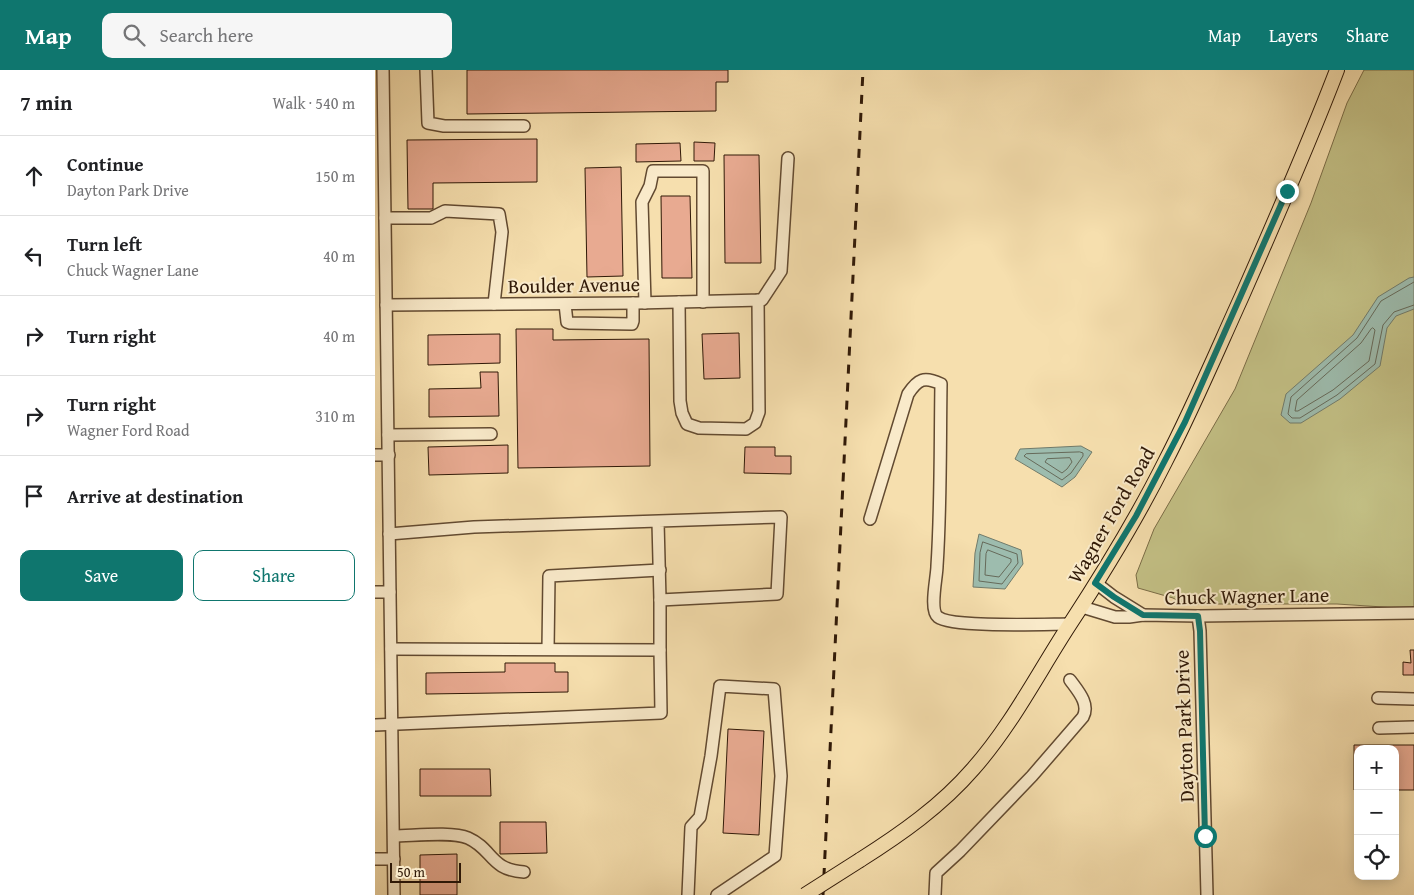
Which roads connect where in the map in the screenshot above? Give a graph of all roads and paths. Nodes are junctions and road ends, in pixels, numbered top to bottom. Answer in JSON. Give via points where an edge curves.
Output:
{"nodes":[{"id":1,"x":383,"y":70,"type":"edge"},
{"id":2,"x":426,"y":70,"type":"edge"},
{"id":3,"x":1337,"y":70,"type":"edge"},
{"id":4,"x":524,"y":126,"type":"dead end"},
{"id":5,"x":788,"y":158,"type":"dead end"},
{"id":6,"x":379,"y":188,"type":"edge"},
{"id":7,"x":385,"y":218,"type":"junction"},
{"id":8,"x":760,"y":300,"type":"junction"},
{"id":9,"x":679,"y":302,"type":"junction"},
{"id":10,"x":703,"y":302,"type":"junction"},
{"id":11,"x":633,"y":303,"type":"junction"},
{"id":12,"x":645,"y":303,"type":"junction"},
{"id":13,"x":494,"y":304,"type":"junction"},
{"id":14,"x":565,"y":304,"type":"junction"},
{"id":15,"x":386,"y":306,"type":"junction"},
{"id":16,"x":381,"y":323,"type":"edge"},
{"id":17,"x":491,"y":434,"type":"dead end"},
{"id":18,"x":388,"y":435,"type":"junction"},
{"id":19,"x":375,"y":455,"type":"edge"},
{"id":20,"x":389,"y":455,"type":"junction"},
{"id":21,"x":870,"y":519,"type":"dead end"},
{"id":22,"x":658,"y":522,"type":"junction"},
{"id":23,"x":389,"y":534,"type":"junction"},
{"id":24,"x":660,"y":570,"type":"junction"},
{"id":25,"x":1095,"y":583,"type":"junction"},
{"id":26,"x":375,"y":592,"type":"edge"},
{"id":27,"x":390,"y":592,"type":"junction"},
{"id":28,"x":660,"y":600,"type":"junction"},
{"id":29,"x":1082,"y":607,"type":"junction"},
{"id":30,"x":1414,"y":613,"type":"edge"},
{"id":31,"x":1143,"y":615,"type":"junction"},
{"id":32,"x":1198,"y":616,"type":"junction"},
{"id":33,"x":1070,"y":624,"type":"junction"},
{"id":34,"x":391,"y":649,"type":"junction"},
{"id":35,"x":548,"y":649,"type":"junction"},
{"id":36,"x":660,"y":650,"type":"junction"},
{"id":37,"x":1070,"y":680,"type":"dead end"},
{"id":38,"x":1378,"y":698,"type":"dead end"},
{"id":39,"x":1414,"y":699,"type":"edge"},
{"id":40,"x":391,"y":724,"type":"junction"},
{"id":41,"x":375,"y":725,"type":"edge"},
{"id":42,"x":1414,"y":727,"type":"edge"},
{"id":43,"x":1379,"y":728,"type":"dead end"},
{"id":44,"x":393,"y":836,"type":"junction"},
{"id":45,"x":375,"y":859,"type":"edge"},
{"id":46,"x":394,"y":859,"type":"junction"},
{"id":47,"x":524,"y":872,"type":"dead end"},
{"id":48,"x":394,"y":895,"type":"edge"},
{"id":49,"x":688,"y":895,"type":"edge"},
{"id":50,"x":717,"y":895,"type":"edge"},
{"id":51,"x":805,"y":895,"type":"edge"},
{"id":52,"x":935,"y":895,"type":"edge"},
{"id":53,"x":1207,"y":895,"type":"edge"}],
"edges":[{"from":1,"to":6,"type":"street"},
{"from":2,"to":4,"type":"street","via":[[428,123]]},
{"from":3,"to":25,"type":"main road","name":"Wagner Ford Road","via":[[1259,258],[1189,413],[1136,516]]},
{"from":5,"to":8,"type":"street","via":[[781,272]]},
{"from":6,"to":7,"type":"street"},
{"from":7,"to":13,"type":"street","via":[[431,218],[445,211],[499,214],[502,232]]},
{"from":7,"to":15,"type":"street"},
{"from":8,"to":9,"type":"street","via":[[759,412],[755,423],[745,429],[699,428],[687,424],[680,401]]},
{"from":8,"to":10,"type":"street","name":"Boulder Avenue"},
{"from":9,"to":10,"type":"street","name":"Boulder Avenue"},
{"from":9,"to":12,"type":"street","name":"Boulder Avenue"},
{"from":10,"to":12,"type":"street","via":[[703,171],[653,171],[642,202]]},
{"from":11,"to":12,"type":"street","name":"Boulder Avenue"},
{"from":11,"to":14,"type":"street","name":"Boulder Avenue"},
{"from":11,"to":14,"type":"street","via":[[632,324],[570,323],[567,322]]},
{"from":13,"to":14,"type":"street","name":"Boulder Avenue"},
{"from":13,"to":15,"type":"street","name":"Boulder Avenue"},
{"from":15,"to":16,"type":"street"},
{"from":16,"to":18,"type":"street"},
{"from":17,"to":18,"type":"street"},
{"from":18,"to":20,"type":"street"},
{"from":19,"to":20,"type":"street"},
{"from":20,"to":23,"type":"street"},
{"from":21,"to":33,"type":"street","via":[[908,394],[918,382],[933,380],[941,384],[934,599],[937,616],[949,622]]},
{"from":22,"to":23,"type":"street","via":[[474,527]]},
{"from":22,"to":24,"type":"street"},
{"from":22,"to":28,"type":"street","via":[[781,517],[777,594]]},
{"from":23,"to":27,"type":"street"},
{"from":24,"to":28,"type":"street"},
{"from":24,"to":35,"type":"street","via":[[549,576]]},
{"from":25,"to":29,"type":"main road","name":"Wagner Ford Road"},
{"from":25,"to":31,"type":"street"},
{"from":26,"to":27,"type":"street"},
{"from":27,"to":34,"type":"street"},
{"from":28,"to":36,"type":"street"},
{"from":29,"to":31,"type":"street","name":"Chuck Wagner Lane","via":[[1115,617]]},
{"from":29,"to":33,"type":"main road","name":"Wagner Ford Road"},
{"from":30,"to":32,"type":"street","name":"Chuck Wagner Lane"},
{"from":31,"to":32,"type":"street","name":"Chuck Wagner Lane"},
{"from":32,"to":53,"type":"street","name":"Dayton Park Drive"},
{"from":33,"to":51,"type":"main road","name":"Wagner Ford Road","bridge":true,"via":[[1014,714],[973,770],[915,822]]},
{"from":34,"to":35,"type":"street"},
{"from":34,"to":40,"type":"street"},
{"from":35,"to":36,"type":"street"},
{"from":36,"to":40,"type":"street","via":[[661,713]]},
{"from":37,"to":52,"type":"street","via":[[1083,700],[1086,712],[1083,717],[1032,776],[936,874]]},
{"from":38,"to":39,"type":"street"},
{"from":40,"to":41,"type":"street"},
{"from":40,"to":44,"type":"street"},
{"from":42,"to":43,"type":"street"},
{"from":44,"to":46,"type":"street"},
{"from":44,"to":47,"type":"street","via":[[461,836],[475,842],[501,867]]},
{"from":45,"to":46,"type":"street"},
{"from":46,"to":48,"type":"street"},
{"from":49,"to":50,"type":"street","via":[[691,827],[700,817],[720,686],[774,689],[781,776],[775,856]]}]}
